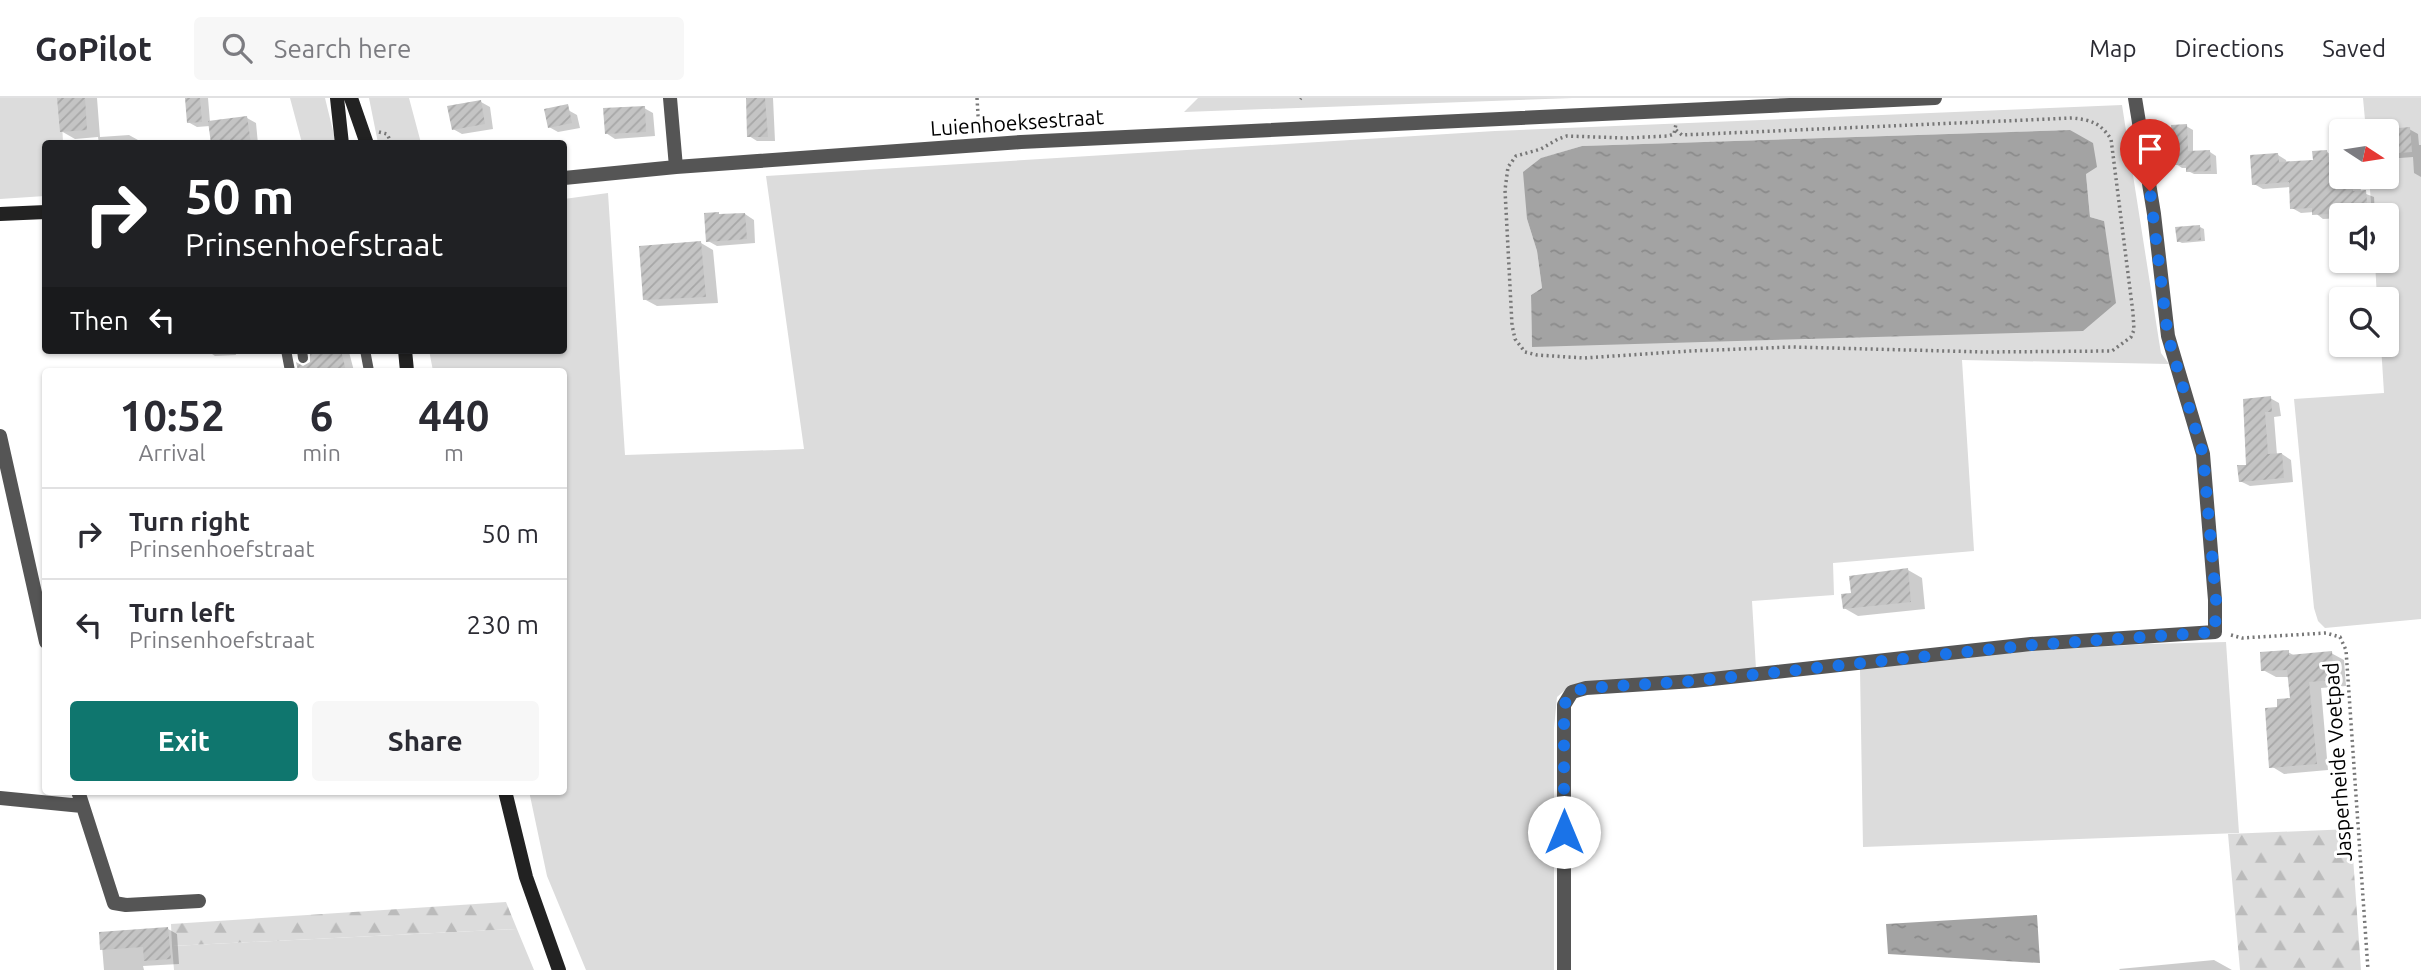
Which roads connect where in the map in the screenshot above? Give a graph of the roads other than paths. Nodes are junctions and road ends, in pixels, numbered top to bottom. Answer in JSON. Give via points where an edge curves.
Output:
{"nodes":[{"id":1,"x":337,"y":98,"type":"edge"},
{"id":2,"x":351,"y":98,"type":"edge"},
{"id":3,"x":670,"y":98,"type":"edge"},
{"id":4,"x":1935,"y":98,"type":"edge"},
{"id":5,"x":2135,"y":98,"type":"edge"},
{"id":6,"x":342,"y":140,"type":"edge"},
{"id":7,"x":366,"y":140,"type":"edge"},
{"id":8,"x":676,"y":167,"type":"junction"},
{"id":9,"x":567,"y":178,"type":"edge"},
{"id":10,"x":42,"y":212,"type":"edge"},
{"id":11,"x":0,"y":214,"type":"edge"},
{"id":12,"x":0,"y":436,"type":"edge"},
{"id":13,"x":42,"y":624,"type":"edge"},
{"id":14,"x":79,"y":795,"type":"edge"},
{"id":15,"x":506,"y":795,"type":"edge"},
{"id":16,"x":0,"y":798,"type":"edge"},
{"id":17,"x":82,"y":806,"type":"junction"},
{"id":18,"x":199,"y":901,"type":"dead end"},
{"id":19,"x":559,"y":970,"type":"edge"},
{"id":20,"x":1564,"y":970,"type":"edge"}],
"edges":[{"from":1,"to":6,"type":"main road"},
{"from":2,"to":7,"type":"main road"},
{"from":3,"to":8,"type":"street"},
{"from":4,"to":8,"type":"street","name":"Luienhoeksestraat","via":[[1088,139]]},
{"from":5,"to":20,"type":"street","via":[[2168,337],[2203,454],[2215,632],[2031,645],[1572,692],[1564,705]]},
{"from":8,"to":9,"type":"street","name":"Luienhoeksestraat"},
{"from":10,"to":11,"type":"main road"},
{"from":12,"to":13,"type":"street"},
{"from":14,"to":17,"type":"street"},
{"from":15,"to":19,"type":"main road","via":[[526,877]]},
{"from":16,"to":17,"type":"street"},
{"from":17,"to":18,"type":"street","via":[[114,903]]}]}
